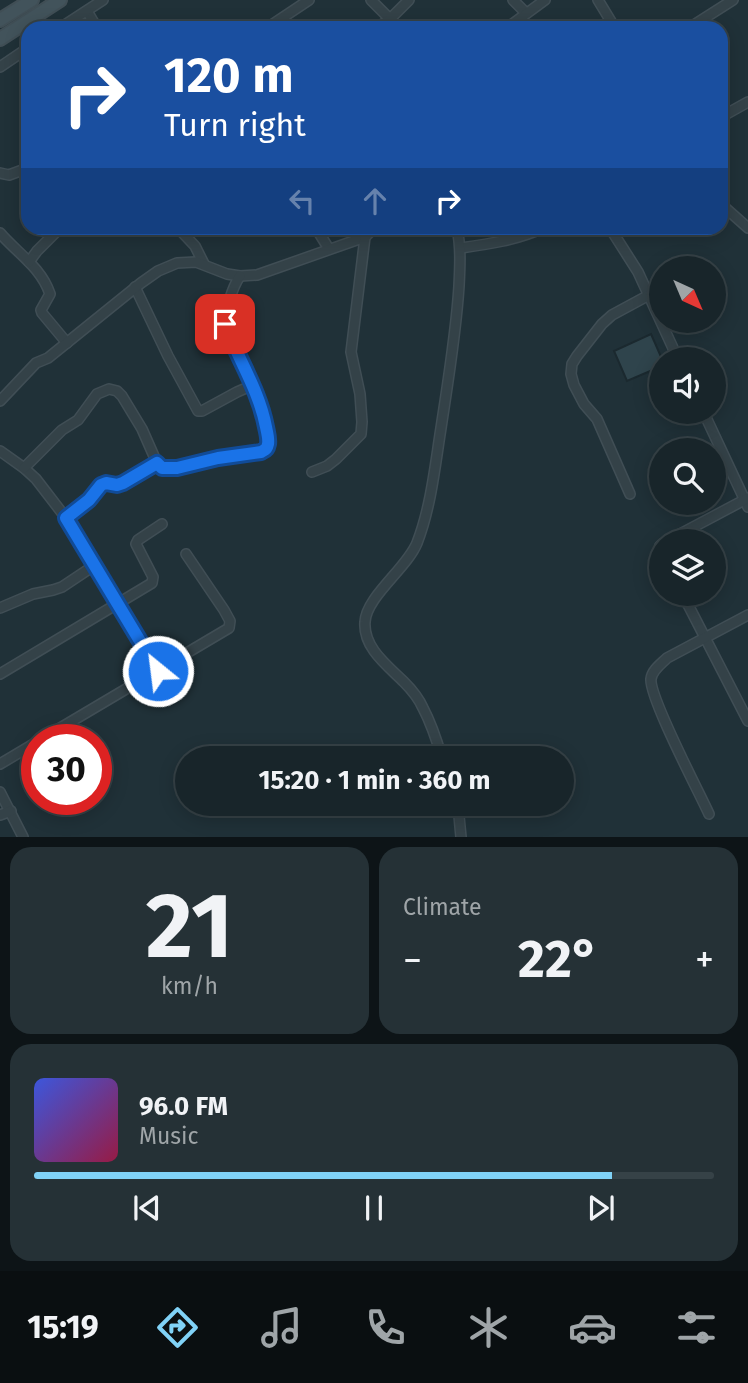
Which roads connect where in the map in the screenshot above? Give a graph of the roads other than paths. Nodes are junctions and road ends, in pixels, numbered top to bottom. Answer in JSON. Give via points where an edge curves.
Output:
{"nodes":[{"id":1,"x":32,"y":0,"type":"edge"},
{"id":2,"x":59,"y":0,"type":"edge"},
{"id":3,"x":103,"y":0,"type":"edge"},
{"id":4,"x":309,"y":0,"type":"edge"},
{"id":5,"x":370,"y":0,"type":"edge"},
{"id":6,"x":409,"y":0,"type":"edge"},
{"id":7,"x":513,"y":0,"type":"edge"},
{"id":8,"x":545,"y":0,"type":"edge"},
{"id":9,"x":598,"y":0,"type":"edge"},
{"id":10,"x":733,"y":0,"type":"edge"},
{"id":11,"x":87,"y":10,"type":"junction"},
{"id":12,"x":526,"y":13,"type":"junction"},
{"id":13,"x":0,"y":20,"type":"edge"},
{"id":14,"x":389,"y":20,"type":"joint"},
{"id":15,"x":27,"y":21,"type":"edge"},
{"id":16,"x":70,"y":21,"type":"edge"},
{"id":17,"x":93,"y":21,"type":"edge"},
{"id":18,"x":278,"y":21,"type":"edge"},
{"id":19,"x":516,"y":21,"type":"edge"},
{"id":20,"x":611,"y":21,"type":"edge"},
{"id":21,"x":700,"y":21,"type":"edge"},
{"id":22,"x":21,"y":25,"type":"edge"},
{"id":23,"x":0,"y":39,"type":"edge"},
{"id":24,"x":21,"y":52,"type":"edge"},
{"id":25,"x":0,"y":66,"type":"edge"},
{"id":26,"x":748,"y":102,"type":"edge"},
{"id":27,"x":728,"y":113,"type":"edge"},
{"id":28,"x":21,"y":171,"type":"edge"},
{"id":29,"x":0,"y":173,"type":"edge"},
{"id":30,"x":728,"y":210,"type":"edge"},
{"id":31,"x":748,"y":228,"type":"edge"},
{"id":32,"x":0,"y":233,"type":"edge"},
{"id":33,"x":53,"y":235,"type":"edge"},
{"id":34,"x":185,"y":235,"type":"edge"},
{"id":35,"x":320,"y":235,"type":"edge"},
{"id":36,"x":458,"y":235,"type":"edge"},
{"id":37,"x":524,"y":235,"type":"edge"},
{"id":38,"x":614,"y":235,"type":"edge"},
{"id":39,"x":365,"y":237,"type":"joint"},
{"id":40,"x":461,"y":248,"type":"junction"},
{"id":41,"x":329,"y":249,"type":"junction"},
{"id":42,"x":30,"y":262,"type":"junction"},
{"id":43,"x":204,"y":264,"type":"junction"},
{"id":44,"x":240,"y":276,"type":"junction"},
{"id":45,"x":135,"y":287,"type":"junction"},
{"id":46,"x":649,"y":295,"type":"joint"},
{"id":47,"x":67,"y":343,"type":"junction"},
{"id":48,"x":253,"y":385,"type":"junction"},
{"id":49,"x":0,"y":401,"type":"edge"},
{"id":50,"x":709,"y":424,"type":"edge"},
{"id":51,"x":0,"y":451,"type":"edge"},
{"id":52,"x":157,"y":463,"type":"junction"},
{"id":53,"x":24,"y":468,"type":"junction"},
{"id":54,"x":312,"y":472,"type":"dead end"},
{"id":55,"x":630,"y":494,"type":"dead end"},
{"id":56,"x":747,"y":502,"type":"edge"},
{"id":57,"x":66,"y":518,"type":"junction"},
{"id":58,"x":162,"y":524,"type":"dead end"},
{"id":59,"x":692,"y":529,"type":"edge"},
{"id":60,"x":186,"y":554,"type":"dead end"},
{"id":61,"x":95,"y":565,"type":"junction"},
{"id":62,"x":117,"y":603,"type":"junction"},
{"id":63,"x":688,"y":606,"type":"edge"},
{"id":64,"x":0,"y":608,"type":"edge"},
{"id":65,"x":748,"y":615,"type":"edge"},
{"id":66,"x":704,"y":638,"type":"junction"},
{"id":67,"x":158,"y":671,"type":"junction"},
{"id":68,"x":0,"y":674,"type":"edge"},
{"id":69,"x":748,"y":722,"type":"edge"},
{"id":70,"x":67,"y":724,"type":"edge"},
{"id":71,"x":437,"y":746,"type":"edge"},
{"id":72,"x":21,"y":751,"type":"edge"},
{"id":73,"x":0,"y":764,"type":"edge"},
{"id":74,"x":0,"y":792,"type":"edge"},
{"id":75,"x":11,"y":811,"type":"junction"},
{"id":76,"x":709,"y":814,"type":"dead end"},
{"id":77,"x":0,"y":815,"type":"edge"},
{"id":78,"x":459,"y":816,"type":"edge"},
{"id":79,"x":23,"y":837,"type":"edge"},
{"id":80,"x":461,"y":837,"type":"edge"}],
"edges":[{"from":1,"to":13,"type":"main road"},
{"from":2,"to":15,"type":"main road"},
{"from":3,"to":11,"type":"street"},
{"from":4,"to":18,"type":"street"},
{"from":5,"to":14,"type":"street"},
{"from":6,"to":14,"type":"street"},
{"from":7,"to":12,"type":"street"},
{"from":8,"to":12,"type":"street"},
{"from":9,"to":20,"type":"street"},
{"from":10,"to":21,"type":"street"},
{"from":11,"to":16,"type":"street"},
{"from":11,"to":17,"type":"street"},
{"from":12,"to":19,"type":"street"},
{"from":22,"to":23,"type":"main road"},
{"from":24,"to":25,"type":"street"},
{"from":26,"to":27,"type":"street"},
{"from":28,"to":29,"type":"street"},
{"from":30,"to":31,"type":"street"},
{"from":32,"to":42,"type":"street"},
{"from":33,"to":42,"type":"street"},
{"from":34,"to":43,"type":"street"},
{"from":35,"to":41,"type":"street"},
{"from":36,"to":40,"type":"street"},
{"from":37,"to":40,"type":"street"},
{"from":38,"to":46,"type":"street"},
{"from":39,"to":41,"type":"street"},
{"from":39,"to":54,"type":"street","via":[[351,352],[359,382],[361,434],[327,466]]},
{"from":40,"to":71,"type":"street","via":[[448,383],[425,518],[416,545],[372,604],[365,621],[366,637],[423,708]]},
{"from":41,"to":44,"type":"street","via":[[266,272]]},
{"from":42,"to":47,"type":"street","via":[[50,294],[42,313]]},
{"from":43,"to":44,"type":"street"},
{"from":43,"to":45,"type":"street","via":[[177,263]]},
{"from":44,"to":48,"type":"street","via":[[225,324]]},
{"from":45,"to":47,"type":"street"},
{"from":45,"to":48,"type":"street","via":[[198,411]]},
{"from":46,"to":55,"type":"street","via":[[602,324],[572,364],[571,374]]},
{"from":47,"to":49,"type":"street","via":[[36,363]]},
{"from":48,"to":52,"type":"street","via":[[264,417],[267,448],[177,468],[162,468]]},
{"from":50,"to":56,"type":"street"},
{"from":51,"to":53,"type":"street"},
{"from":52,"to":53,"type":"street","via":[[135,417],[117,391],[109,389],[97,394],[78,420]]},
{"from":52,"to":57,"type":"street","via":[[123,483],[101,485]]},
{"from":53,"to":57,"type":"street"},
{"from":56,"to":59,"type":"street"},
{"from":57,"to":61,"type":"street"},
{"from":58,"to":62,"type":"street","via":[[136,544],[153,581]]},
{"from":60,"to":67,"type":"street","via":[[230,625]]},
{"from":61,"to":62,"type":"street"},
{"from":61,"to":64,"type":"street","via":[[62,587]]},
{"from":62,"to":67,"type":"street"},
{"from":62,"to":68,"type":"street"},
{"from":63,"to":66,"type":"street"},
{"from":65,"to":66,"type":"street"},
{"from":66,"to":69,"type":"street"},
{"from":66,"to":76,"type":"street","via":[[667,658],[651,679],[662,715]]},
{"from":67,"to":70,"type":"street"},
{"from":72,"to":73,"type":"street"},
{"from":74,"to":75,"type":"street"},
{"from":75,"to":77,"type":"street"},
{"from":75,"to":79,"type":"street"},
{"from":78,"to":80,"type":"street"}]}
